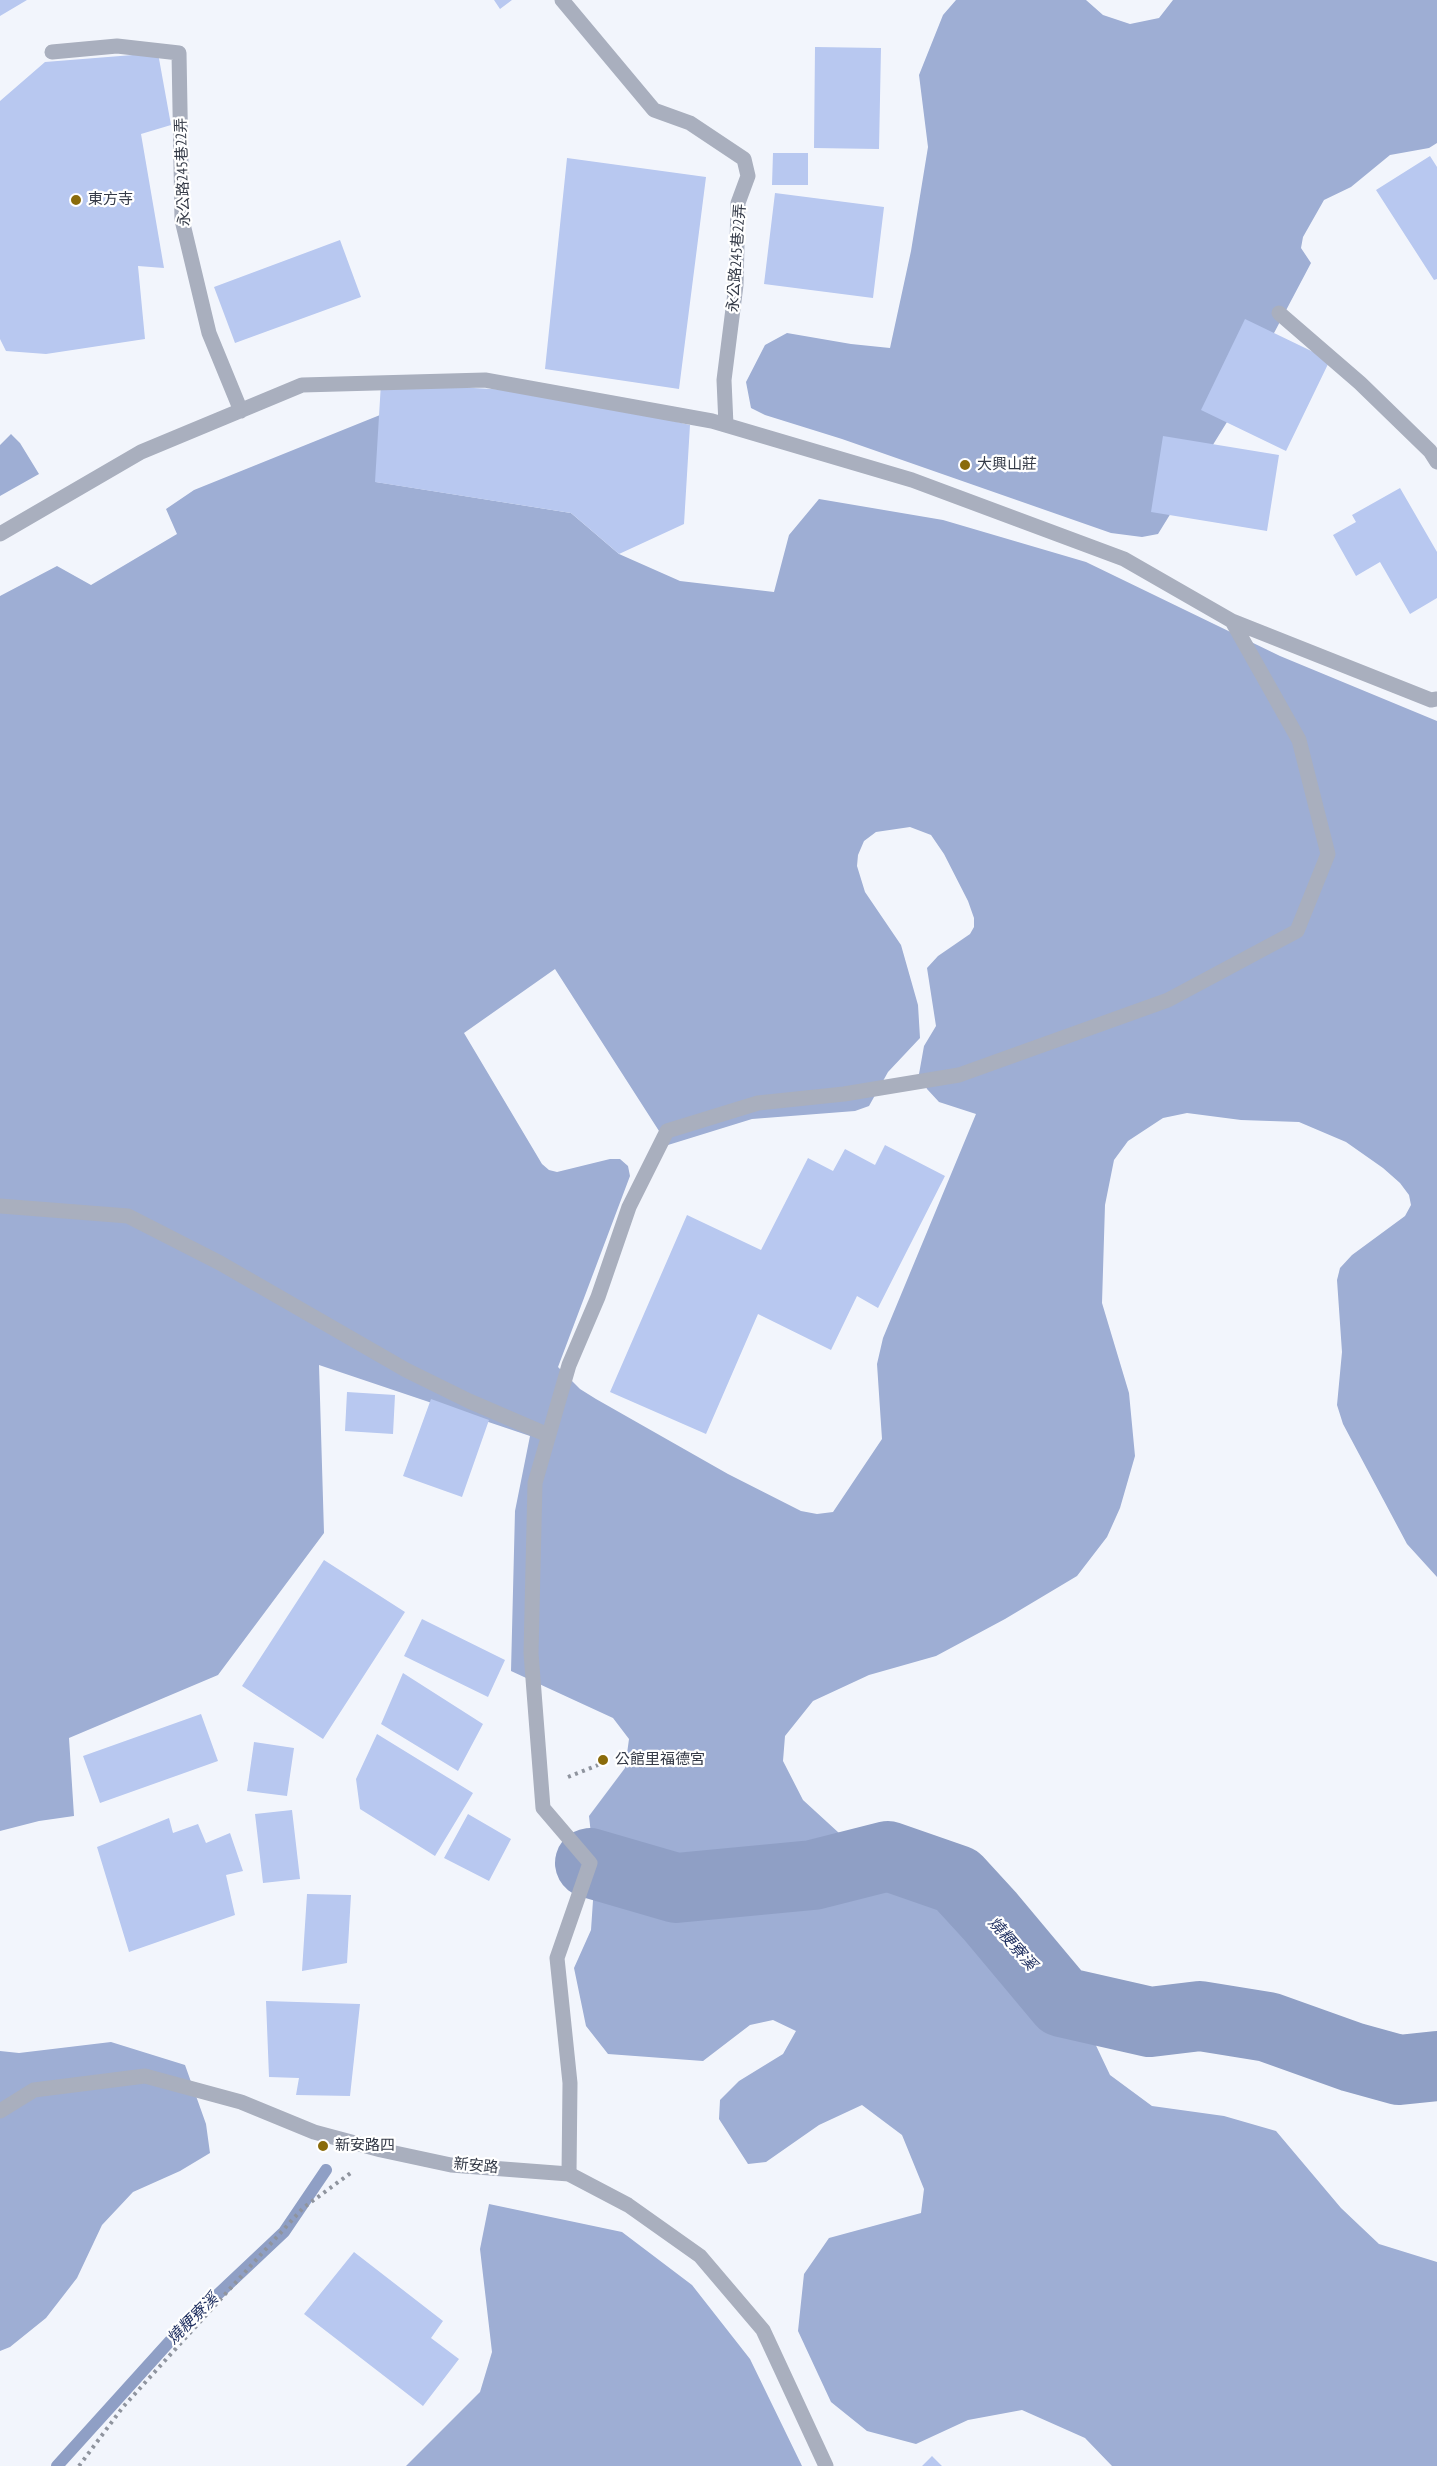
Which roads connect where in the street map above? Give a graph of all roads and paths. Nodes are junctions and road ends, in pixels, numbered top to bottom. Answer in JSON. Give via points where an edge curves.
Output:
{"nodes":[{"id":1,"x":562,"y":0,"type":"edge"},
{"id":2,"x":52,"y":52,"type":"dead end"},
{"id":3,"x":1279,"y":313,"type":"dead end"},
{"id":4,"x":241,"y":411,"type":"junction"},
{"id":5,"x":726,"y":425,"type":"junction"},
{"id":6,"x":1437,"y":462,"type":"edge"},
{"id":7,"x":0,"y":534,"type":"edge"},
{"id":8,"x":1232,"y":621,"type":"junction"},
{"id":9,"x":1437,"y":699,"type":"edge"},
{"id":10,"x":0,"y":1206,"type":"edge"},
{"id":11,"x":549,"y":1436,"type":"junction"},
{"id":12,"x":0,"y":2110,"type":"edge"},
{"id":13,"x":381,"y":2150,"type":"junction"},
{"id":14,"x":569,"y":2174,"type":"junction"},
{"id":15,"x":79,"y":2466,"type":"edge"},
{"id":16,"x":826,"y":2466,"type":"edge"}],
"edges":[{"from":1,"to":5,"type":"street","name":"永公路245巷22弄","via":[[654,110],[690,123],[744,159],[748,176],[738,203],[736,285],[724,380]]},
{"from":2,"to":4,"type":"street","name":"永公路245巷22弄","via":[[117,46],[179,53],[182,220],[209,333]]},
{"from":3,"to":6,"type":"street","via":[[1360,383],[1430,450]]},
{"from":4,"to":5,"type":"street","via":[[302,385],[485,380]]},
{"from":4,"to":7,"type":"street","via":[[141,452]]},
{"from":5,"to":8,"type":"street","via":[[912,480],[1124,559]]},
{"from":8,"to":9,"type":"street","via":[[1431,700]]},
{"from":8,"to":11,"type":"street","via":[[1299,740],[1328,854],[1297,931],[1168,1000],[959,1075],[758,1103],[667,1131],[629,1207],[569,1365]]},
{"from":10,"to":11,"type":"street","via":[[128,1216],[220,1263],[406,1370]]},
{"from":11,"to":14,"type":"street","via":[[535,1483],[531,1653],[543,1808],[590,1863],[557,1958],[570,2083]]},
{"from":12,"to":13,"type":"street","name":"新安路","via":[[34,2090],[145,2076],[241,2102],[314,2132]]},
{"from":13,"to":14,"type":"street","name":"新安路","via":[[451,2164]]},
{"from":13,"to":15,"type":"path","via":[[303,2208],[123,2407]]},
{"from":14,"to":16,"type":"street","name":"新安路","via":[[628,2205],[700,2256],[763,2330]]}]}
